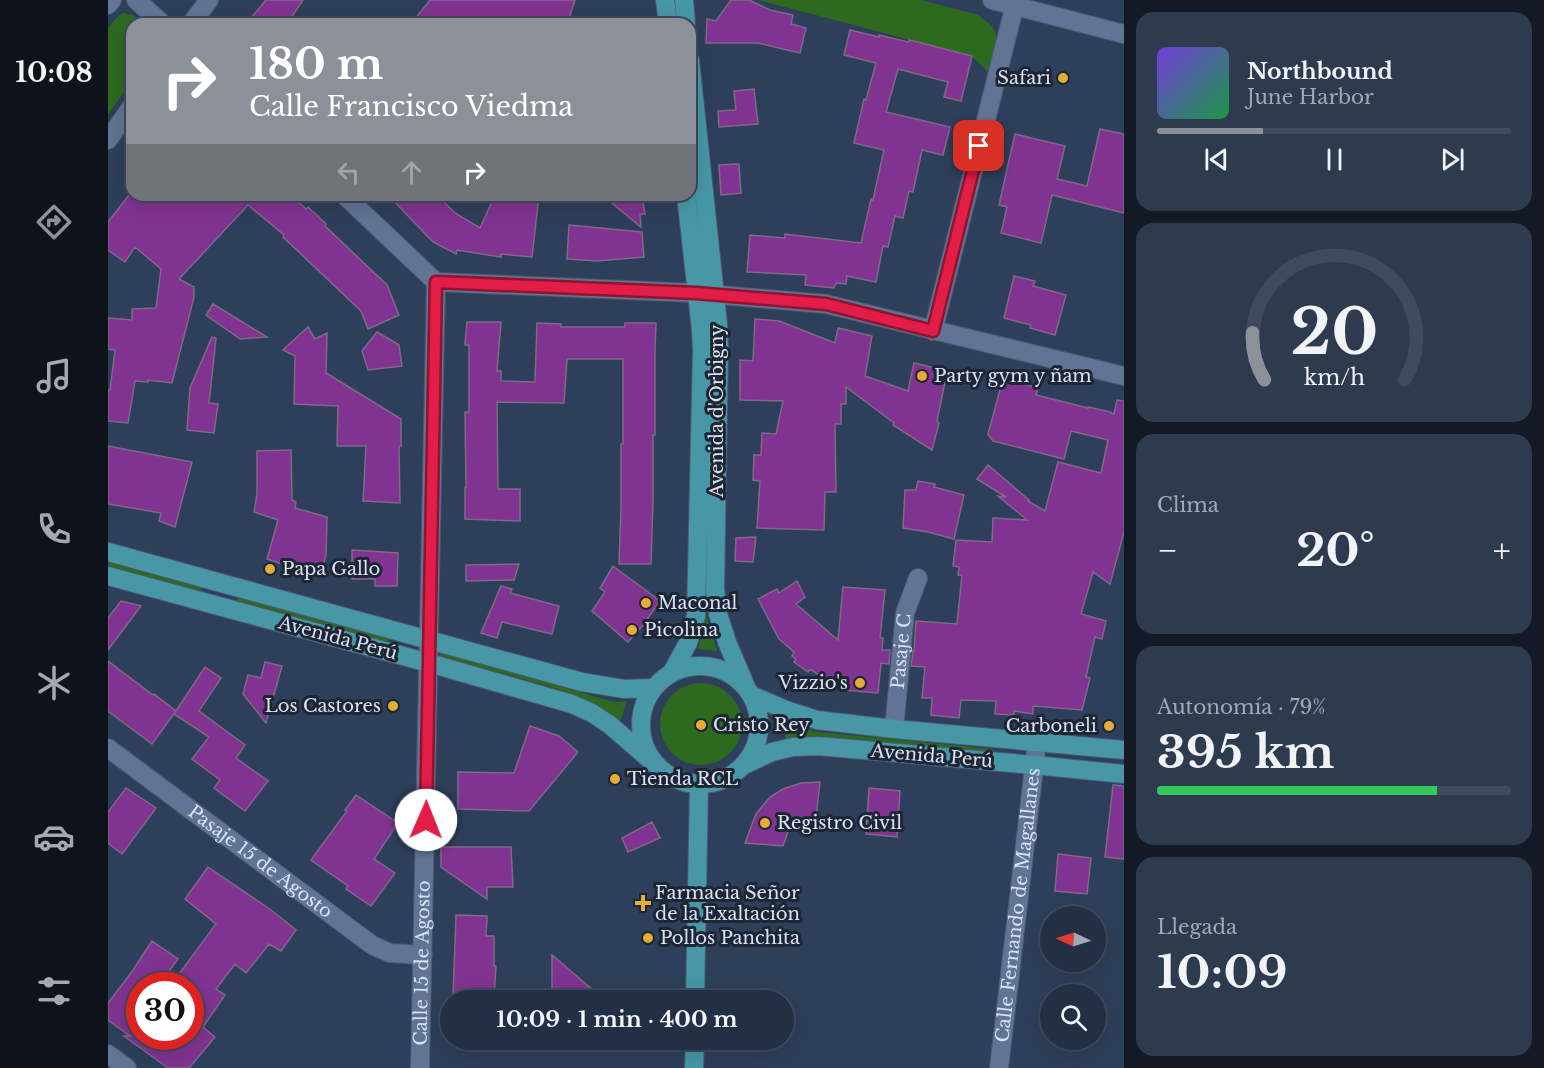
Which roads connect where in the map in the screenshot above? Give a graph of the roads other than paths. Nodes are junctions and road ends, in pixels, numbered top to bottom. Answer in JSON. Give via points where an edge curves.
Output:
{"nodes":[{"id":1,"x":112,"y":0,"type":"edge"},
{"id":2,"x":136,"y":0,"type":"edge"},
{"id":3,"x":209,"y":0,"type":"edge"},
{"id":4,"x":665,"y":0,"type":"edge"},
{"id":5,"x":684,"y":0,"type":"edge"},
{"id":6,"x":992,"y":0,"type":"edge"},
{"id":7,"x":1015,"y":3,"type":"edge"},
{"id":8,"x":108,"y":5,"type":"edge"},
{"id":9,"x":156,"y":18,"type":"edge"},
{"id":10,"x":196,"y":18,"type":"edge"},
{"id":11,"x":667,"y":18,"type":"edge"},
{"id":12,"x":686,"y":18,"type":"edge"},
{"id":13,"x":1124,"y":34,"type":"edge"},
{"id":14,"x":126,"y":114,"type":"edge"},
{"id":15,"x":696,"y":116,"type":"edge"},
{"id":16,"x":108,"y":140,"type":"edge"},
{"id":17,"x":350,"y":201,"type":"edge"},
{"id":18,"x":687,"y":201,"type":"edge"},
{"id":19,"x":436,"y":282,"type":"junction"},
{"id":20,"x":696,"y":293,"type":"junction"},
{"id":21,"x":715,"y":295,"type":"junction"},
{"id":22,"x":933,"y":331,"type":"junction"},
{"id":23,"x":1124,"y":376,"type":"edge"},
{"id":24,"x":108,"y":552,"type":"edge"},
{"id":25,"x":108,"y":576,"type":"edge"},
{"id":26,"x":918,"y":578,"type":"dead end"},
{"id":27,"x":429,"y":639,"type":"junction"},
{"id":28,"x":429,"y":663,"type":"junction"},
{"id":29,"x":672,"y":672,"type":"junction"},
{"id":30,"x":653,"y":688,"type":"junction"},
{"id":31,"x":748,"y":691,"type":"junction"},
{"id":32,"x":894,"y":729,"type":"junction"},
{"id":33,"x":1037,"y":742,"type":"junction"},
{"id":34,"x":108,"y":748,"type":"edge"},
{"id":35,"x":1124,"y":750,"type":"edge"},
{"id":36,"x":656,"y":764,"type":"junction"},
{"id":37,"x":744,"y":765,"type":"junction"},
{"id":38,"x":1034,"y":765,"type":"junction"},
{"id":39,"x":1124,"y":774,"type":"edge"},
{"id":40,"x":699,"y":784,"type":"junction"},
{"id":41,"x":423,"y":954,"type":"junction"},
{"id":42,"x":695,"y":990,"type":"edge"},
{"id":43,"x":694,"y":1050,"type":"edge"},
{"id":44,"x":108,"y":1054,"type":"edge"},
{"id":45,"x":127,"y":1068,"type":"edge"},
{"id":46,"x":420,"y":1068,"type":"edge"},
{"id":47,"x":694,"y":1068,"type":"edge"},
{"id":48,"x":999,"y":1068,"type":"edge"}],
"edges":[{"from":1,"to":8,"type":"street"},
{"from":2,"to":9,"type":"street"},
{"from":3,"to":10,"type":"street"},
{"from":4,"to":11,"type":"main road"},
{"from":5,"to":12,"type":"main road"},
{"from":6,"to":7,"type":"street"},
{"from":7,"to":13,"type":"street"},
{"from":7,"to":22,"type":"street"},
{"from":14,"to":16,"type":"street"},
{"from":15,"to":21,"type":"main road","name":"Avenida d'Orbigny"},
{"from":17,"to":19,"type":"street"},
{"from":18,"to":20,"type":"main road","name":"Avenida d'Orbigny"},
{"from":19,"to":20,"type":"street"},
{"from":19,"to":27,"type":"street","name":"Calle 15 de Agosto"},
{"from":20,"to":21,"type":"street"},
{"from":20,"to":29,"type":"main road","name":"Avenida d'Orbigny","via":[[702,350],[696,616],[688,643]]},
{"from":21,"to":22,"type":"street","via":[[826,304]]},
{"from":21,"to":31,"type":"main road","name":"Avenida d'Orbigny","via":[[719,347],[715,589],[727,642]]},
{"from":22,"to":23,"type":"street"},
{"from":24,"to":27,"type":"main road","name":"Avenida Perú"},
{"from":25,"to":28,"type":"main road","name":"Avenida Perú"},
{"from":26,"to":32,"type":"street","name":"Pasaje C","via":[[905,613]]},
{"from":27,"to":28,"type":"street","name":"Calle 15 de Agosto"},
{"from":27,"to":30,"type":"main road","name":"Avenida Perú","via":[[582,682],[624,689]]},
{"from":28,"to":36,"type":"main road","name":"Avenida Perú","via":[[592,712]]},
{"from":28,"to":41,"type":"street","name":"Calle 15 de Agosto"},
{"from":29,"to":30,"type":"main road"},
{"from":29,"to":31,"type":"main road","via":[[691,666],[712,666],[730,674]]},
{"from":30,"to":36,"type":"main road","via":[[644,706],[641,727],[645,747]]},
{"from":31,"to":32,"type":"main road","name":"Avenida Perú","via":[[817,720]]},
{"from":31,"to":37,"type":"main road","via":[[759,715],[758,736]]},
{"from":32,"to":33,"type":"main road","name":"Avenida Perú"},
{"from":33,"to":35,"type":"main road","name":"Avenida Perú"},
{"from":33,"to":38,"type":"street","name":"Calle Fernando de Magallanes"},
{"from":34,"to":41,"type":"street","name":"Pasaje 15 de Agosto","via":[[372,945],[390,953]]},
{"from":36,"to":40,"type":"main road","via":[[670,777]]},
{"from":37,"to":38,"type":"main road","name":"Avenida Perú","via":[[772,752],[818,746]]},
{"from":37,"to":40,"type":"main road","via":[[726,779]]},
{"from":38,"to":39,"type":"main road","name":"Avenida Perú"},
{"from":38,"to":48,"type":"street","name":"Calle Fernando de Magallanes"},
{"from":40,"to":42,"type":"main road"},
{"from":41,"to":46,"type":"street","name":"Calle 15 de Agosto"},
{"from":43,"to":47,"type":"main road"},
{"from":44,"to":45,"type":"street"}]}
